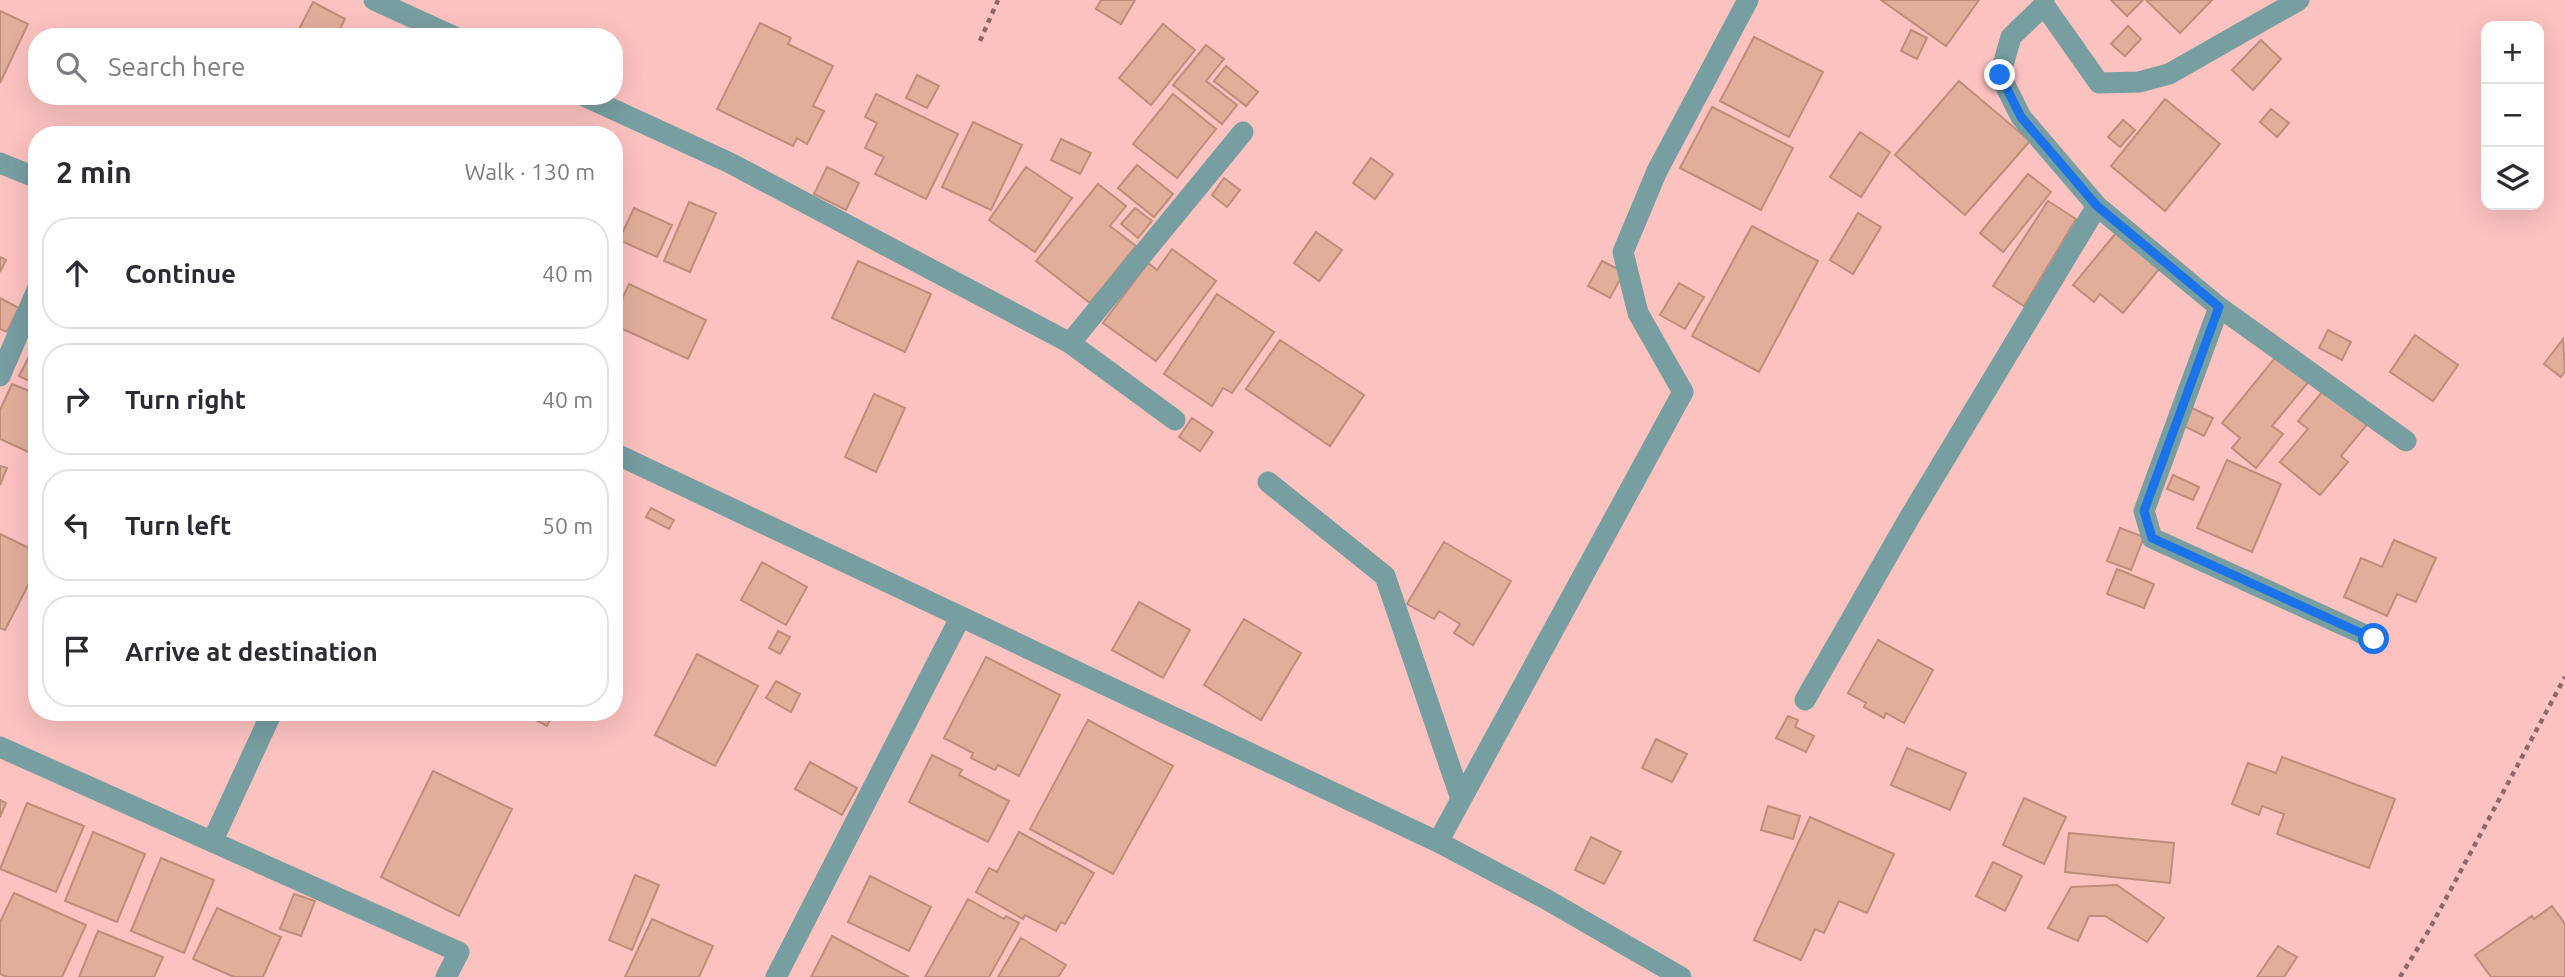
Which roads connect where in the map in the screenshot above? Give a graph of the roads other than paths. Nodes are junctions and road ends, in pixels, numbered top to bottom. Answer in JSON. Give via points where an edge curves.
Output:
{"nodes":[{"id":1,"x":374,"y":0,"type":"edge"},
{"id":2,"x":1748,"y":0,"type":"edge"},
{"id":3,"x":2299,"y":0,"type":"edge"},
{"id":4,"x":2044,"y":3,"type":"edge"},
{"id":5,"x":435,"y":28,"type":"edge"},
{"id":6,"x":604,"y":105,"type":"edge"},
{"id":7,"x":1243,"y":132,"type":"dead end"},
{"id":8,"x":0,"y":163,"type":"edge"},
{"id":9,"x":28,"y":174,"type":"edge"},
{"id":10,"x":2097,"y":206,"type":"junction"},
{"id":11,"x":2219,"y":307,"type":"junction"},
{"id":12,"x":28,"y":311,"type":"edge"},
{"id":13,"x":1070,"y":343,"type":"junction"},
{"id":14,"x":0,"y":376,"type":"edge"},
{"id":15,"x":1175,"y":420,"type":"dead end"},
{"id":16,"x":2406,"y":441,"type":"dead end"},
{"id":17,"x":623,"y":457,"type":"edge"},
{"id":18,"x":1268,"y":482,"type":"dead end"},
{"id":19,"x":960,"y":618,"type":"junction"},
{"id":20,"x":2374,"y":639,"type":"dead end"},
{"id":21,"x":1805,"y":700,"type":"dead end"},
{"id":22,"x":268,"y":721,"type":"edge"},
{"id":23,"x":0,"y":747,"type":"edge"},
{"id":24,"x":1461,"y":799,"type":"junction"},
{"id":25,"x":213,"y":840,"type":"junction"},
{"id":26,"x":1438,"y":842,"type":"junction"},
{"id":27,"x":446,"y":977,"type":"edge"},
{"id":28,"x":776,"y":977,"type":"edge"},
{"id":29,"x":1681,"y":977,"type":"edge"}],
"edges":[{"from":1,"to":5,"type":"street"},
{"from":2,"to":24,"type":"street","via":[[1657,171],[1623,252],[1638,313],[1682,391]]},
{"from":3,"to":4,"type":"street","via":[[2169,74],[2139,82],[2099,83]]},
{"from":4,"to":10,"type":"street","via":[[2011,37],[2000,75],[2021,117]]},
{"from":6,"to":13,"type":"street","via":[[730,163]]},
{"from":7,"to":13,"type":"street"},
{"from":8,"to":9,"type":"street"},
{"from":10,"to":11,"type":"street"},
{"from":10,"to":21,"type":"street"},
{"from":11,"to":16,"type":"street"},
{"from":11,"to":20,"type":"street","via":[[2144,511],[2152,538]]},
{"from":12,"to":14,"type":"street"},
{"from":13,"to":15,"type":"street"},
{"from":17,"to":19,"type":"street"},
{"from":18,"to":24,"type":"street","via":[[1385,576]]},
{"from":19,"to":26,"type":"street"},
{"from":19,"to":28,"type":"street"},
{"from":22,"to":25,"type":"street"},
{"from":23,"to":25,"type":"street"},
{"from":24,"to":26,"type":"street"},
{"from":25,"to":27,"type":"street","via":[[459,952]]},
{"from":26,"to":29,"type":"street"}]}
